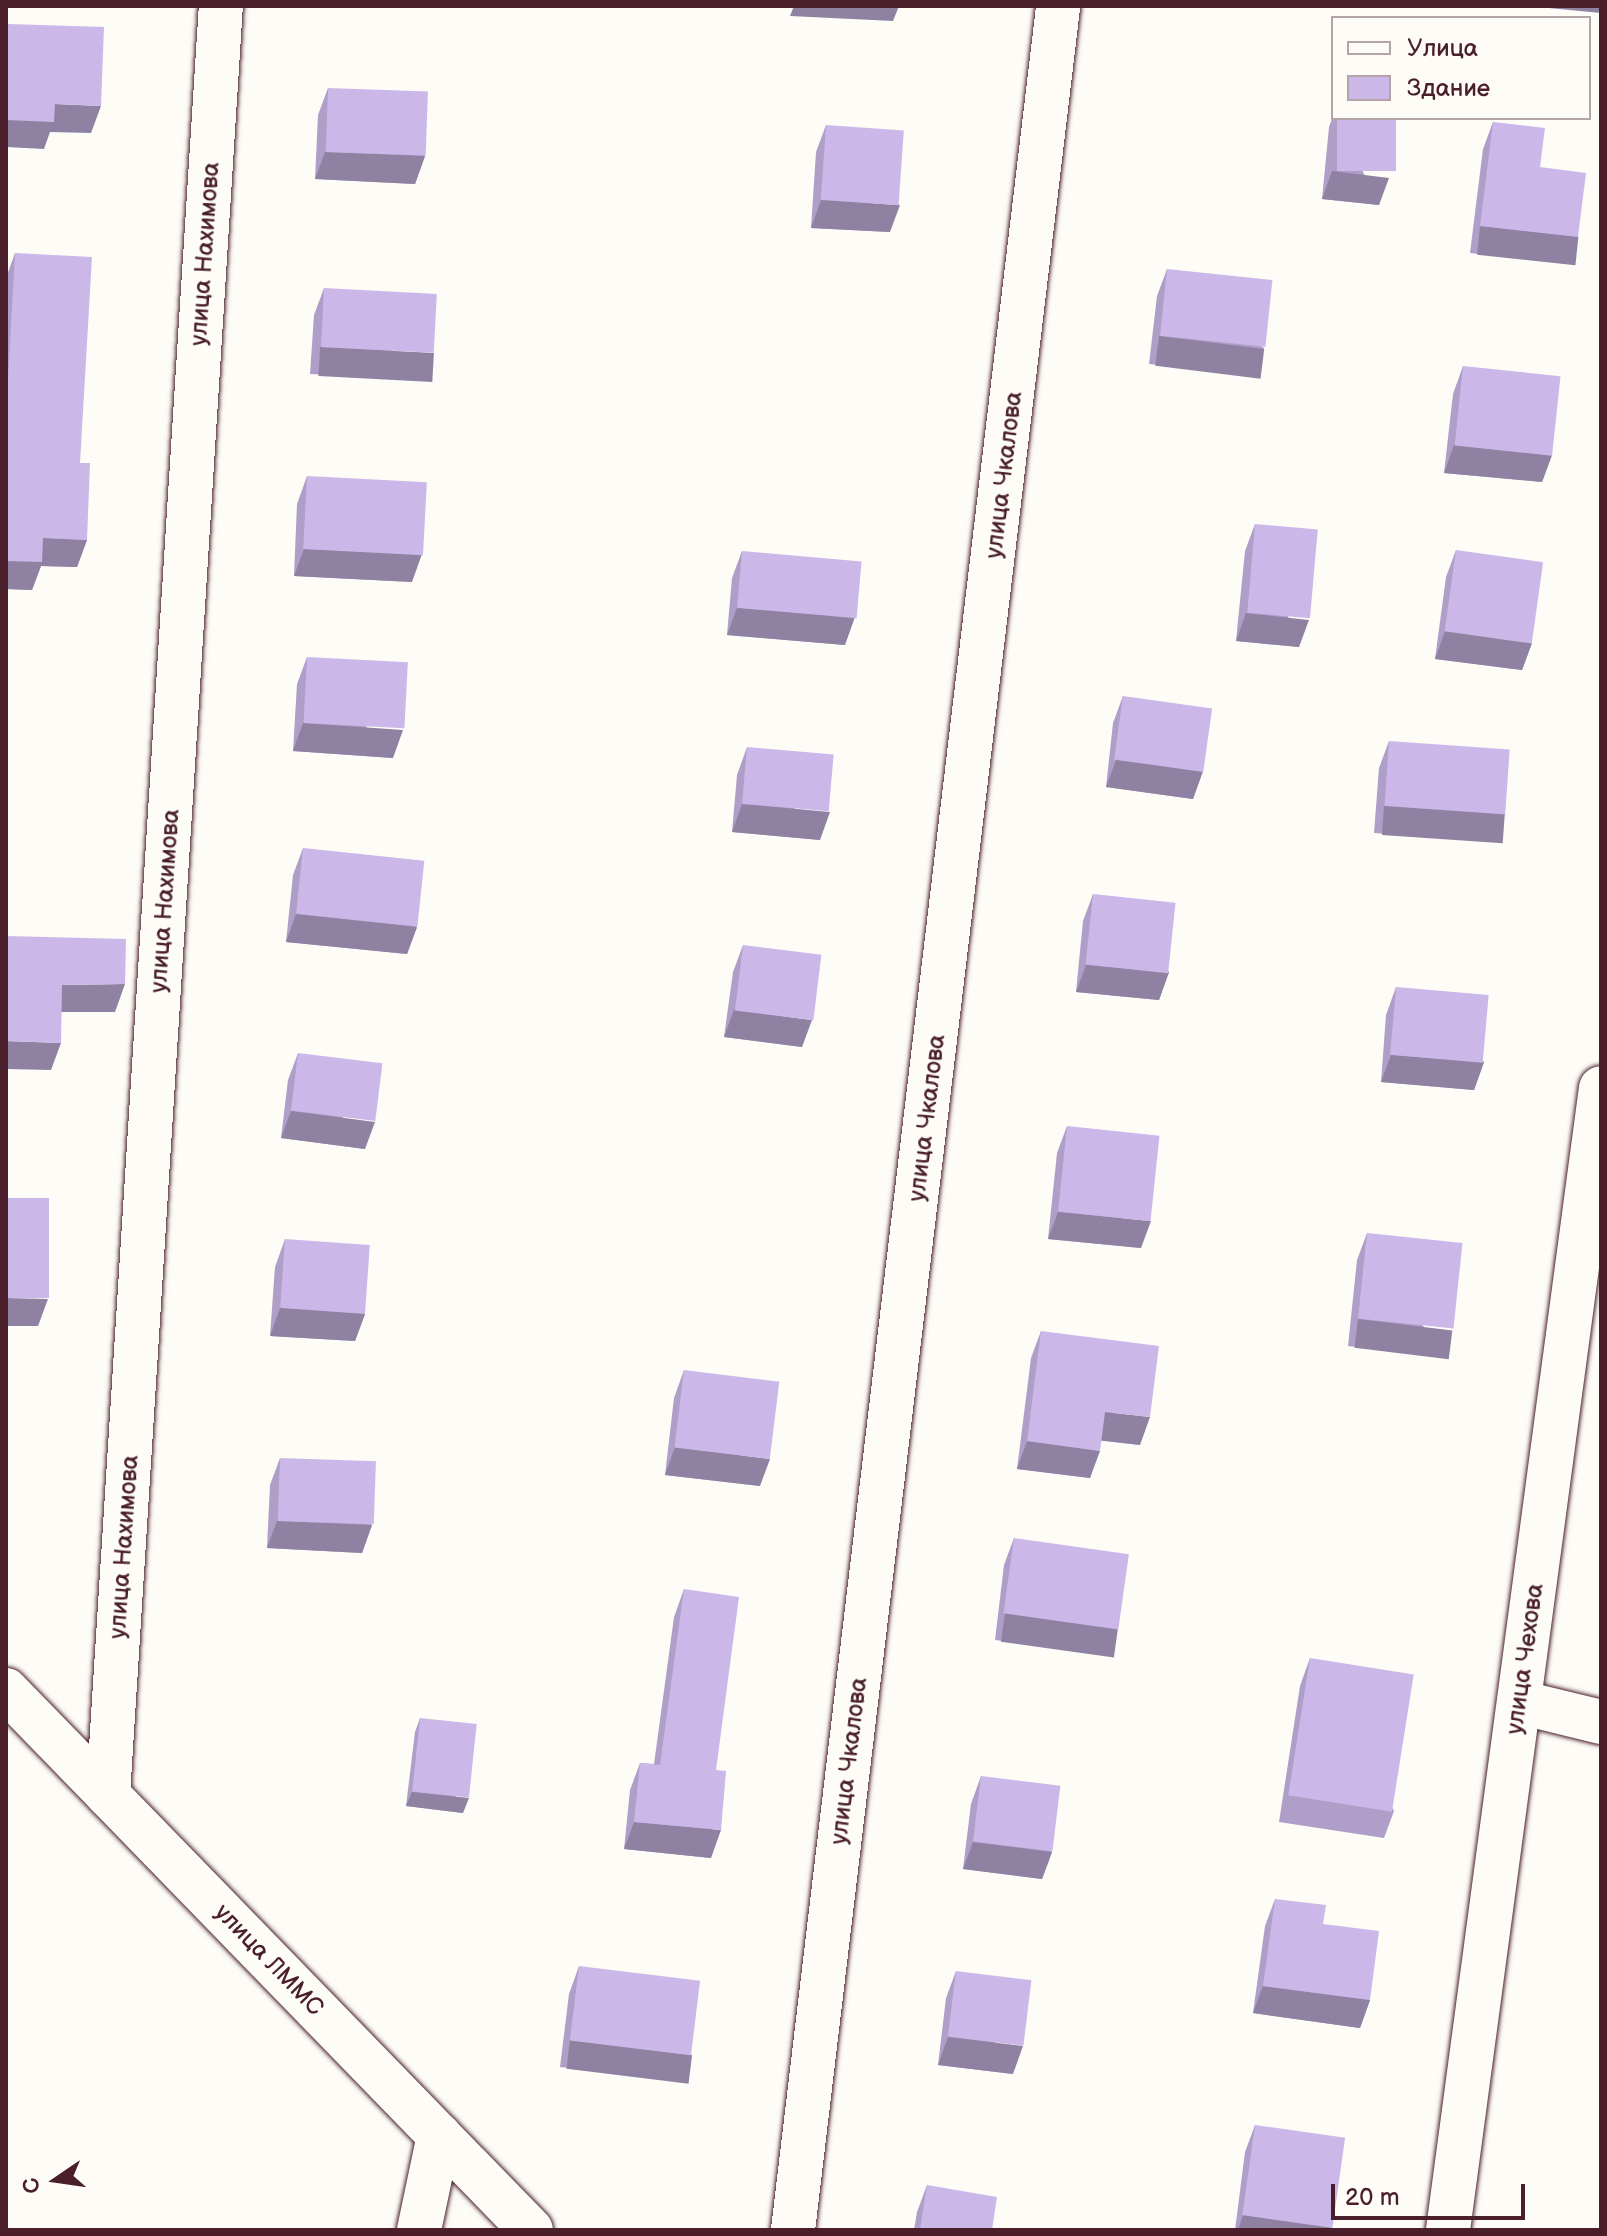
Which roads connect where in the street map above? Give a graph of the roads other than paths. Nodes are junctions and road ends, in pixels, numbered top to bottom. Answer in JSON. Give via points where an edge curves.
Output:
{"nodes":[{"id":1,"x":221,"y":6,"type":"edge"},
{"id":2,"x":1058,"y":6,"type":"edge"},
{"id":3,"x":1601,"y":1088,"type":"edge"},
{"id":4,"x":6,"y":1690,"type":"edge"},
{"id":5,"x":1519,"y":1702,"type":"junction"},
{"id":6,"x":1601,"y":1722,"type":"edge"},
{"id":7,"x":108,"y":1795,"type":"junction"},
{"id":8,"x":439,"y":2135,"type":"junction"},
{"id":9,"x":419,"y":2230,"type":"edge"},
{"id":10,"x":531,"y":2230,"type":"edge"},
{"id":11,"x":793,"y":2230,"type":"edge"},
{"id":12,"x":1448,"y":2230,"type":"edge"}],
"edges":[{"from":1,"to":7,"type":"street","name":"улица Нахимова"},
{"from":2,"to":11,"type":"street","name":"улица Чкалова"},
{"from":3,"to":5,"type":"street","name":"улица Чехова"},
{"from":4,"to":7,"type":"street","name":"улица ЛММС"},
{"from":5,"to":6,"type":"street"},
{"from":5,"to":12,"type":"street","name":"улица Чехова"},
{"from":7,"to":8,"type":"street","name":"улица ЛММС"},
{"from":8,"to":9,"type":"street"},
{"from":8,"to":10,"type":"street","name":"улица ЛММС"}]}
